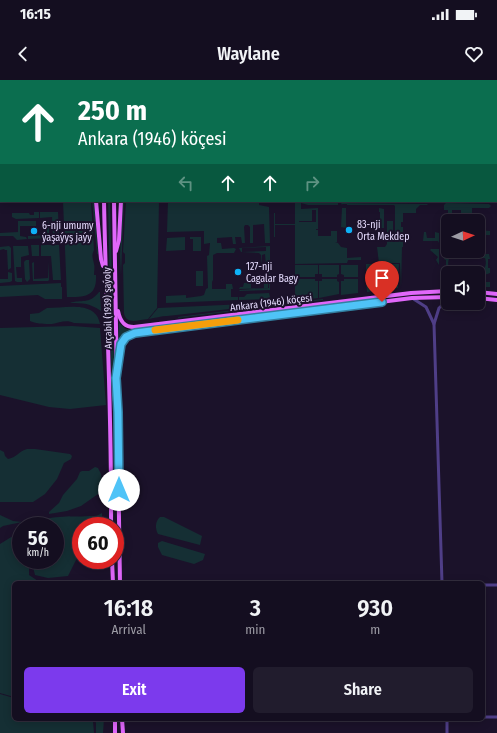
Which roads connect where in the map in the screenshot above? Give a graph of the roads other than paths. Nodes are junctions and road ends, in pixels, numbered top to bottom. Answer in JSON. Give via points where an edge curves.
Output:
{"nodes":[{"id":1,"x":96,"y":202,"type":"edge"},
{"id":2,"x":104,"y":202,"type":"edge"},
{"id":3,"x":114,"y":202,"type":"edge"},
{"id":4,"x":121,"y":202,"type":"edge"},
{"id":5,"x":114,"y":256,"type":"junction"},
{"id":6,"x":105,"y":270,"type":"junction"},
{"id":7,"x":441,"y":291,"type":"edge"},
{"id":8,"x":485,"y":293,"type":"edge"},
{"id":9,"x":497,"y":294,"type":"edge"},
{"id":10,"x":412,"y":298,"type":"junction"},
{"id":11,"x":441,"y":298,"type":"edge"},
{"id":12,"x":485,"y":299,"type":"edge"},
{"id":13,"x":116,"y":300,"type":"junction"},
{"id":14,"x":497,"y":300,"type":"edge"},
{"id":15,"x":441,"y":306,"type":"edge"},
{"id":16,"x":434,"y":324,"type":"junction"},
{"id":17,"x":116,"y":378,"type":"junction"},
{"id":18,"x":119,"y":490,"type":"junction"},
{"id":19,"x":112,"y":491,"type":"junction"},
{"id":20,"x":112,"y":511,"type":"junction"},
{"id":21,"x":119,"y":511,"type":"junction"},
{"id":22,"x":112,"y":517,"type":"edge"},
{"id":23,"x":112,"y":569,"type":"edge"},
{"id":24,"x":113,"y":581,"type":"edge"},
{"id":25,"x":120,"y":581,"type":"edge"},
{"id":26,"x":442,"y":581,"type":"edge"},
{"id":27,"x":485,"y":585,"type":"edge"},
{"id":28,"x":497,"y":585,"type":"edge"},
{"id":29,"x":497,"y":716,"type":"edge"},
{"id":30,"x":485,"y":717,"type":"edge"},
{"id":31,"x":115,"y":721,"type":"edge"},
{"id":32,"x":122,"y":721,"type":"edge"},
{"id":33,"x":447,"y":721,"type":"edge"},
{"id":34,"x":115,"y":733,"type":"edge"},
{"id":35,"x":123,"y":733,"type":"edge"},
{"id":36,"x":447,"y":733,"type":"edge"}],
"edges":[{"from":1,"to":6,"type":"main road","via":[[101,259]]},
{"from":2,"to":6,"type":"main road","name":"Arçabil (1939) şaýoly"},
{"from":3,"to":5,"type":"main road","name":"Arçabil (1939) şaýoly"},
{"from":4,"to":5,"type":"main road","via":[[119,240]]},
{"from":5,"to":13,"type":"main road","name":"Arçabil (1939) şaýoly"},
{"from":6,"to":19,"type":"main road","name":"Arçabil (1939) şaýoly"},
{"from":7,"to":13,"type":"main road","name":"Ankara (1946) köçesi","via":[[132,327],[125,325],[120,319]]},
{"from":8,"to":9,"type":"main road"},
{"from":10,"to":11,"type":"main road","name":"Ankara (1946) köçesi"},
{"from":10,"to":16,"type":"street","via":[[426,307]]},
{"from":10,"to":17,"type":"main road","name":"Ankara (1946) köçesi","via":[[132,333],[121,344]]},
{"from":12,"to":14,"type":"main road"},
{"from":13,"to":17,"type":"main road","name":"Arçabil (1939) şaýoly"},
{"from":15,"to":16,"type":"street"},
{"from":16,"to":26,"type":"street"},
{"from":17,"to":18,"type":"main road","name":"Arçabil (1939) şaýoly"},
{"from":18,"to":19,"type":"main road"},
{"from":18,"to":21,"type":"main road","name":"Arçabil (1939) şaýoly"},
{"from":19,"to":20,"type":"main road","name":"Arçabil (1939) şaýoly"},
{"from":20,"to":21,"type":"main road"},
{"from":20,"to":22,"type":"main road","name":"Arçabil (1939) şaýoly"},
{"from":21,"to":25,"type":"main road","name":"Arçabil (1939) şaýoly"},
{"from":23,"to":24,"type":"main road"},
{"from":27,"to":28,"type":"street"},
{"from":29,"to":30,"type":"street"},
{"from":31,"to":34,"type":"main road"},
{"from":32,"to":35,"type":"main road"},
{"from":33,"to":36,"type":"street"}]}
